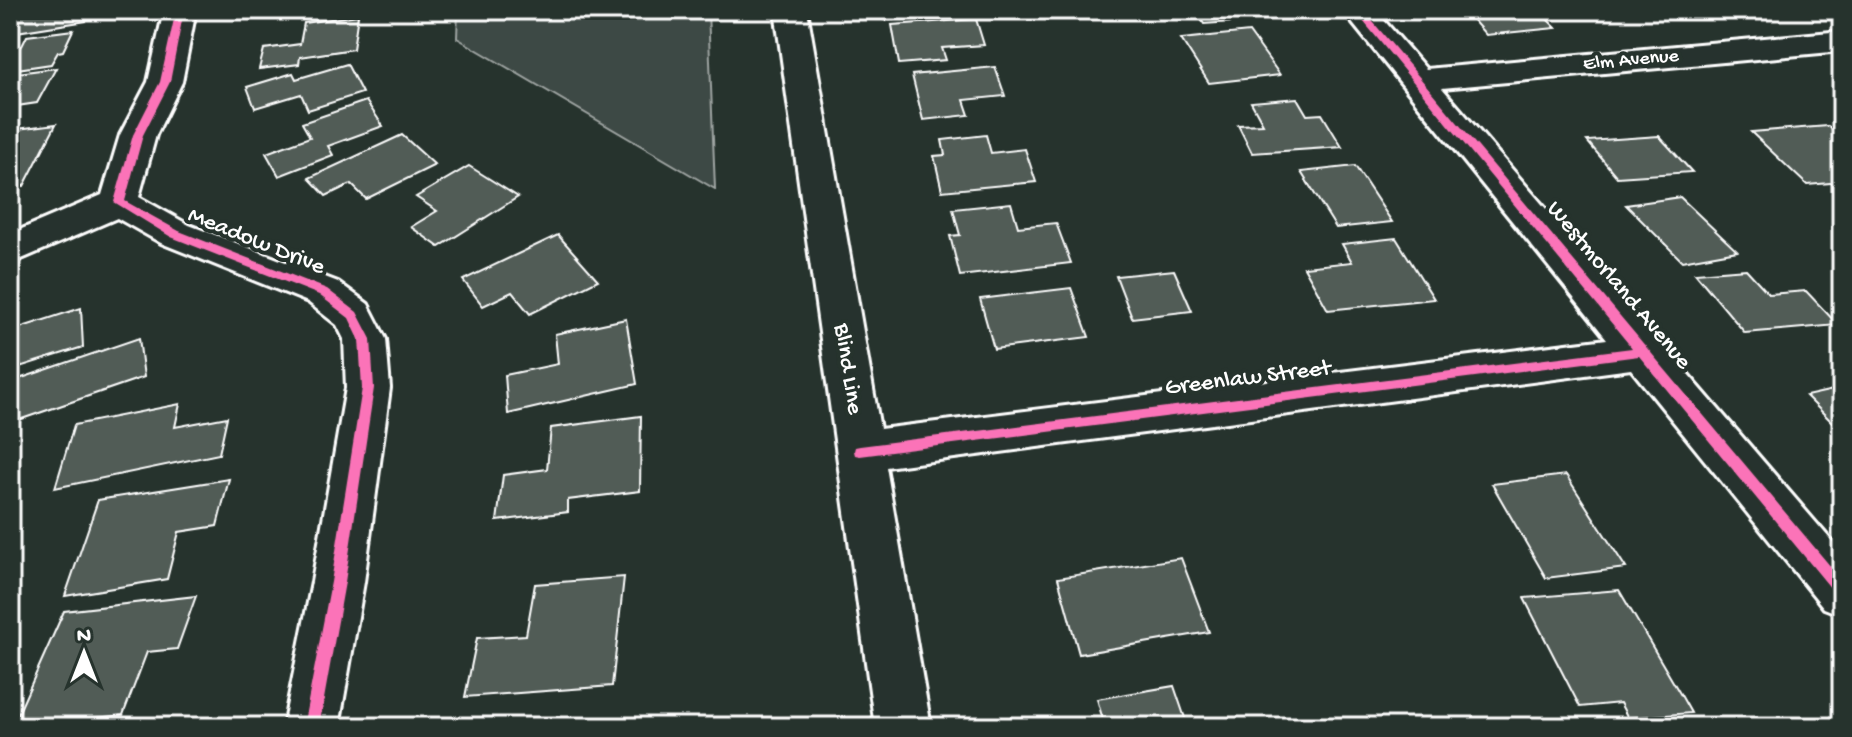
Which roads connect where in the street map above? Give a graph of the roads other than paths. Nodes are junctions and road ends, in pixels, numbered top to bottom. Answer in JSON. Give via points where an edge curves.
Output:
{"nodes":[{"id":1,"x":180,"y":10,"type":"edge"},
{"id":2,"x":791,"y":10,"type":"edge"},
{"id":3,"x":1358,"y":10,"type":"edge"},
{"id":4,"x":1842,"y":41,"type":"edge"},
{"id":5,"x":1419,"y":80,"type":"junction"},
{"id":6,"x":119,"y":202,"type":"junction"},
{"id":7,"x":10,"y":250,"type":"edge"},
{"id":8,"x":1642,"y":351,"type":"junction"},
{"id":9,"x":860,"y":451,"type":"junction"},
{"id":10,"x":1842,"y":591,"type":"edge"},
{"id":11,"x":311,"y":727,"type":"edge"},
{"id":12,"x":903,"y":727,"type":"edge"}],
"edges":[{"from":1,"to":6,"type":"street","via":[[165,82],[138,135]]},
{"from":2,"to":9,"type":"street","name":"Blind Line"},
{"from":3,"to":5,"type":"street","name":"Westmorland Avenue"},
{"from":4,"to":5,"type":"street","name":"Elm Avenue"},
{"from":5,"to":8,"type":"street","name":"Westmorland Avenue"},
{"from":6,"to":7,"type":"street"},
{"from":6,"to":11,"type":"street","name":"Meadow Drive","via":[[175,234],[323,292],[353,315],[365,339],[368,388]]},
{"from":8,"to":9,"type":"street","name":"Greenlaw Street"},
{"from":8,"to":10,"type":"street","name":"Westmorland Avenue"},
{"from":9,"to":12,"type":"street","name":"Blind Line"}]}
